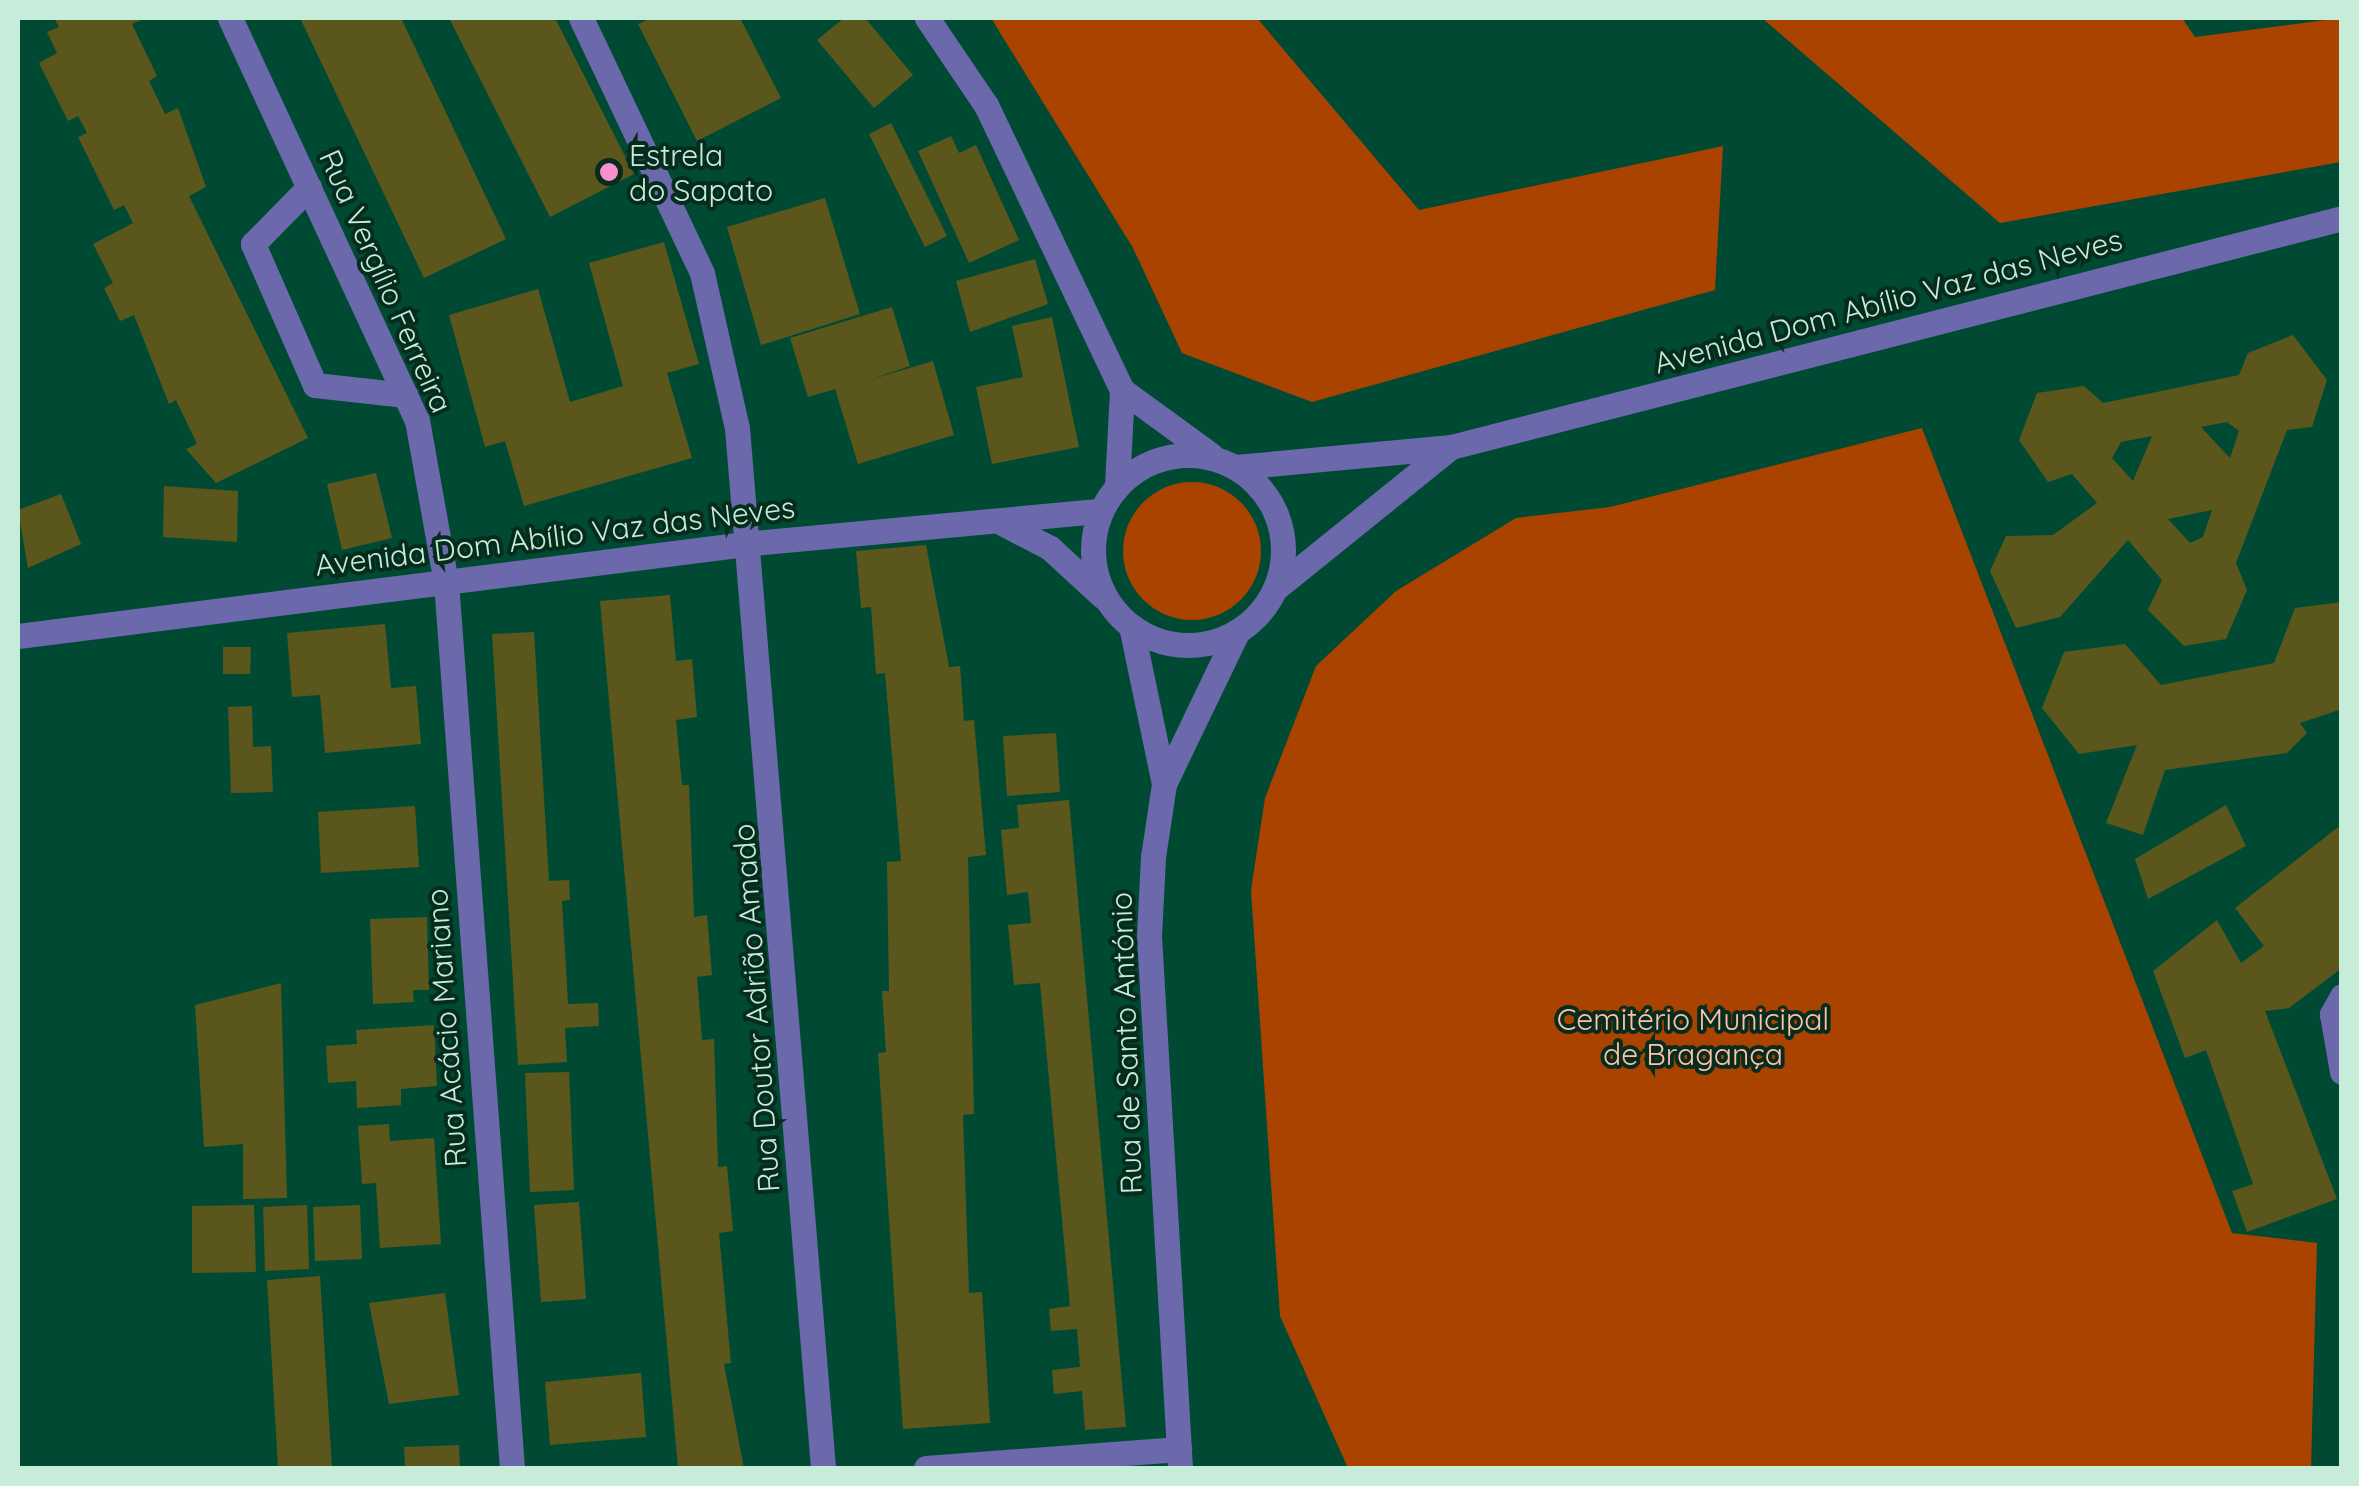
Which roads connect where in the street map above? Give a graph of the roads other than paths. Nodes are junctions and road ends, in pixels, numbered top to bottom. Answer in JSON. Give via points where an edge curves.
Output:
{"nodes":[{"id":1,"x":230,"y":18,"type":"edge"},
{"id":2,"x":581,"y":18,"type":"edge"},
{"id":3,"x":928,"y":18,"type":"edge"},
{"id":4,"x":309,"y":187,"type":"junction"},
{"id":5,"x":2337,"y":224,"type":"edge"},
{"id":6,"x":1122,"y":390,"type":"junction"},
{"id":7,"x":405,"y":395,"type":"junction"},
{"id":8,"x":1451,"y":447,"type":"junction"},
{"id":9,"x":1224,"y":462,"type":"junction"},
{"id":10,"x":1117,"y":486,"type":"junction"},
{"id":11,"x":1101,"y":511,"type":"junction"},
{"id":12,"x":1002,"y":523,"type":"junction"},
{"id":13,"x":754,"y":542,"type":"junction"},
{"id":14,"x":446,"y":582,"type":"junction"},
{"id":15,"x":1276,"y":588,"type":"junction"},
{"id":16,"x":1106,"y":599,"type":"junction"},
{"id":17,"x":1131,"y":626,"type":"junction"},
{"id":18,"x":1237,"y":632,"type":"junction"},
{"id":19,"x":18,"y":636,"type":"edge"},
{"id":20,"x":1164,"y":784,"type":"junction"},
{"id":21,"x":2342,"y":996,"type":"edge"},
{"id":22,"x":2342,"y":1072,"type":"edge"},
{"id":23,"x":1180,"y":1459,"type":"edge"},
{"id":24,"x":512,"y":1468,"type":"edge"},
{"id":25,"x":823,"y":1468,"type":"edge"},
{"id":26,"x":926,"y":1468,"type":"edge"}],
"edges":[{"from":1,"to":4,"type":"street","name":"Rua Vergílio Ferreira"},
{"from":2,"to":13,"type":"street","name":"Rua Doutor Adrião Amado","via":[[702,273]]},
{"from":3,"to":6,"type":"street","via":[[986,105]]},
{"from":4,"to":7,"type":"street","name":"Rua Vergílio Ferreira"},
{"from":4,"to":7,"type":"street","via":[[253,244],[315,385]]},
{"from":5,"to":8,"type":"street","name":"Avenida Dom Abílio Vaz das Neves"},
{"from":6,"to":9,"type":"street"},
{"from":6,"to":10,"type":"street"},
{"from":7,"to":14,"type":"street","name":"Rua Vergílio Ferreira"},
{"from":8,"to":9,"type":"street","name":"Avenida Dom Abílio Vaz das Neves"},
{"from":8,"to":15,"type":"street"},
{"from":9,"to":10,"type":"street","via":[[1161,458]]},
{"from":9,"to":15,"type":"street","via":[[1271,502],[1282,529]]},
{"from":10,"to":11,"type":"street"},
{"from":11,"to":12,"type":"street","name":"Avenida Dom Abílio Vaz das Neves"},
{"from":11,"to":16,"type":"street","via":[[1093,540]]},
{"from":12,"to":13,"type":"street","name":"Avenida Dom Abílio Vaz das Neves"},
{"from":12,"to":16,"type":"street","via":[[1050,548]]},
{"from":13,"to":14,"type":"street","name":"Avenida Dom Abílio Vaz das Neves"},
{"from":13,"to":25,"type":"street","name":"Rua Doutor Adrião Amado"},
{"from":14,"to":19,"type":"street","name":"Avenida Dom Abílio Vaz das Neves"},
{"from":14,"to":24,"type":"street","name":"Rua Acácio Mariano"},
{"from":15,"to":18,"type":"street"},
{"from":16,"to":17,"type":"street"},
{"from":17,"to":18,"type":"street","via":[[1183,645]]},
{"from":17,"to":20,"type":"street"},
{"from":18,"to":20,"type":"street","name":"Rua de Santo António"},
{"from":20,"to":23,"type":"street","name":"Rua de Santo António","via":[[1149,936]]},
{"from":21,"to":22,"type":"street","via":[[2332,1014]]},
{"from":23,"to":26,"type":"street"}]}
